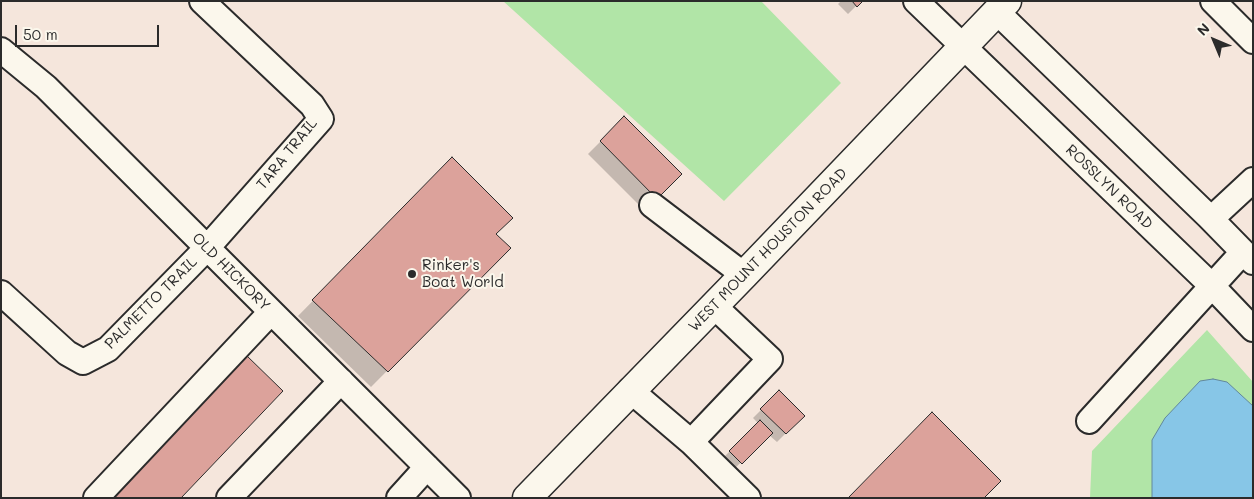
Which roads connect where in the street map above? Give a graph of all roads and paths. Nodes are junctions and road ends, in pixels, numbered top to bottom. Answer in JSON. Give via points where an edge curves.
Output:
{"nodes":[{"id":1,"x":202,"y":1,"type":"edge"},
{"id":2,"x":916,"y":1,"type":"edge"},
{"id":3,"x":1213,"y":1,"type":"edge"},
{"id":4,"x":1002,"y":6,"type":"edge"},
{"id":5,"x":1253,"y":41,"type":"edge"},
{"id":6,"x":964,"y":46,"type":"junction"},
{"id":7,"x":1,"y":50,"type":"edge"},
{"id":8,"x":1253,"y":180,"type":"edge"},
{"id":9,"x":652,"y":205,"type":"dead end"},
{"id":10,"x":1211,"y":219,"type":"junction"},
{"id":11,"x":207,"y":248,"type":"junction"},
{"id":12,"x":1248,"y":257,"type":"edge"},
{"id":13,"x":744,"y":275,"type":"junction"},
{"id":14,"x":1211,"y":285,"type":"junction"},
{"id":15,"x":1,"y":293,"type":"edge"},
{"id":16,"x":714,"y":306,"type":"junction"},
{"id":17,"x":271,"y":312,"type":"junction"},
{"id":18,"x":1253,"y":329,"type":"edge"},
{"id":19,"x":341,"y":382,"type":"junction"},
{"id":20,"x":630,"y":390,"type":"junction"},
{"id":21,"x":1089,"y":421,"type":"dead end"},
{"id":22,"x":691,"y":442,"type":"junction"},
{"id":23,"x":427,"y":467,"type":"junction"},
{"id":24,"x":96,"y":498,"type":"edge"},
{"id":25,"x":229,"y":498,"type":"edge"},
{"id":26,"x":399,"y":498,"type":"edge"},
{"id":27,"x":458,"y":498,"type":"edge"},
{"id":28,"x":527,"y":498,"type":"edge"},
{"id":29,"x":748,"y":498,"type":"edge"}],
"edges":[{"from":1,"to":11,"type":"street","name":"TARA TRAIL","via":[[312,105],[321,119]]},
{"from":2,"to":6,"type":"street","name":"ROSSLYN ROAD"},
{"from":3,"to":5,"type":"street"},
{"from":4,"to":6,"type":"main road","name":"WEST MOUNT HOUSTON ROAD"},
{"from":4,"to":10,"type":"street"},
{"from":6,"to":13,"type":"main road","name":"WEST MOUNT HOUSTON ROAD"},
{"from":6,"to":14,"type":"street","name":"ROSSLYN ROAD"},
{"from":7,"to":11,"type":"street","name":"OLD HICKORY","via":[[46,88]]},
{"from":8,"to":10,"type":"street"},
{"from":9,"to":13,"type":"street"},
{"from":10,"to":12,"type":"street"},
{"from":11,"to":15,"type":"street","name":"PALMETTO TRAIL","via":[[108,349],[83,362],[67,352]]},
{"from":11,"to":17,"type":"street","name":"OLD HICKORY"},
{"from":12,"to":14,"type":"street"},
{"from":13,"to":16,"type":"main road","name":"WEST MOUNT HOUSTON ROAD"},
{"from":14,"to":18,"type":"street","name":"ROSSLYN ROAD"},
{"from":14,"to":21,"type":"street"},
{"from":16,"to":20,"type":"main road","name":"WEST MOUNT HOUSTON ROAD"},
{"from":16,"to":22,"type":"street","via":[[770,359]]},
{"from":17,"to":19,"type":"street","name":"OLD HICKORY"},
{"from":17,"to":24,"type":"street"},
{"from":19,"to":23,"type":"street","name":"OLD HICKORY"},
{"from":19,"to":25,"type":"street"},
{"from":20,"to":22,"type":"street"},
{"from":20,"to":28,"type":"main road","name":"WEST MOUNT HOUSTON ROAD"},
{"from":22,"to":29,"type":"street"},
{"from":23,"to":26,"type":"street"},
{"from":23,"to":27,"type":"street","name":"OLD HICKORY"}]}
